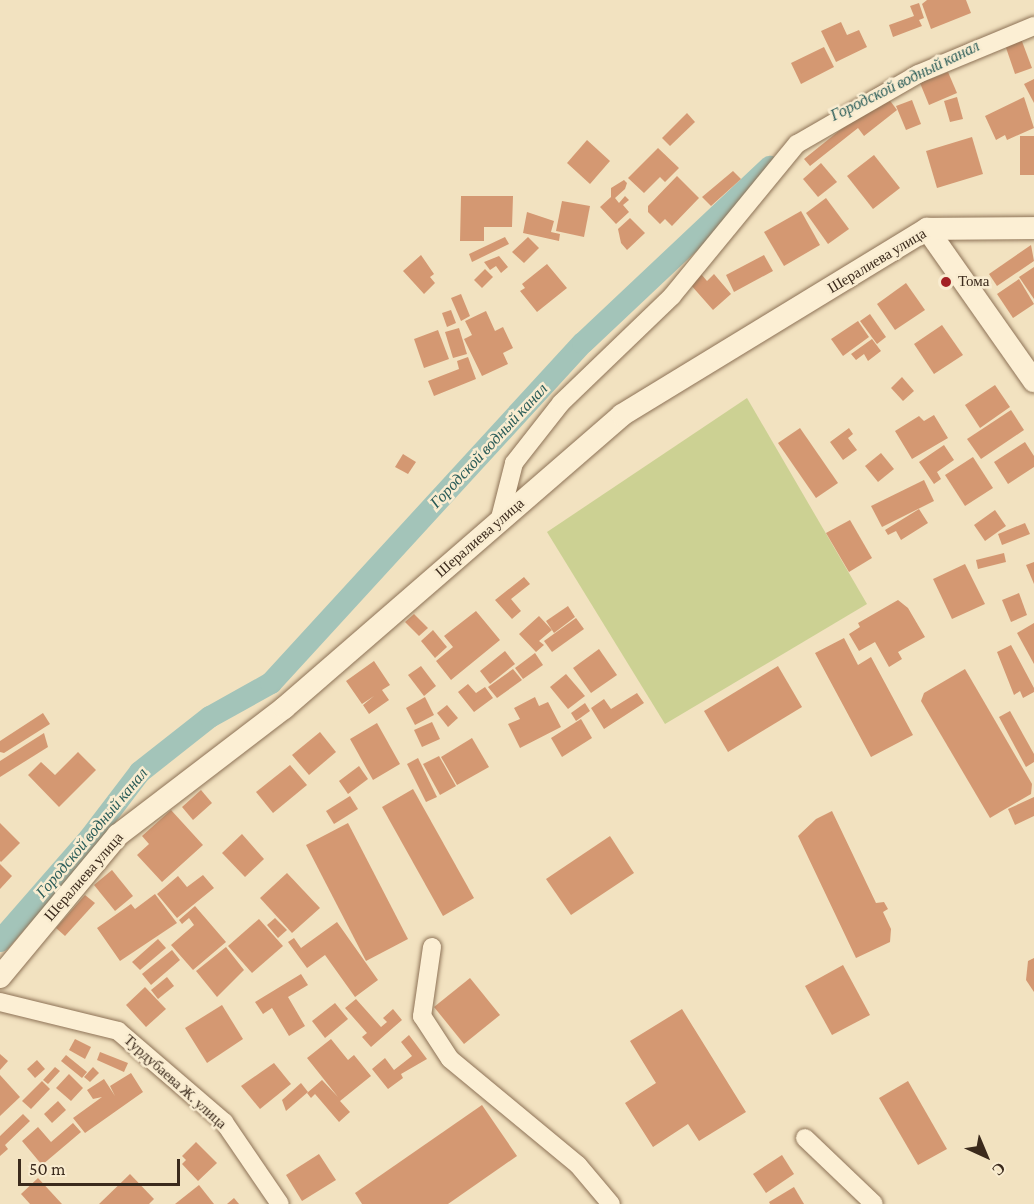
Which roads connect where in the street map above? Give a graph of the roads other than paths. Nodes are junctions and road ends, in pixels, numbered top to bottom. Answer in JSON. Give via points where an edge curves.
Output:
{"nodes":[{"id":1,"x":1034,"y":26,"type":"edge"},
{"id":2,"x":1034,"y":228,"type":"edge"},
{"id":3,"x":927,"y":229,"type":"junction"},
{"id":4,"x":1034,"y":381,"type":"edge"},
{"id":5,"x":499,"y":522,"type":"junction"},
{"id":6,"x":432,"y":947,"type":"dead end"},
{"id":7,"x":0,"y":977,"type":"edge"},
{"id":8,"x":0,"y":1002,"type":"edge"},
{"id":9,"x":805,"y":1138,"type":"dead end"},
{"id":10,"x":280,"y":1204,"type":"edge"},
{"id":11,"x":611,"y":1204,"type":"edge"},
{"id":12,"x":874,"y":1204,"type":"edge"}],
"edges":[{"from":1,"to":5,"type":"street","via":[[918,74],[797,144],[672,297],[548,420],[514,464]]},
{"from":2,"to":3,"type":"street","name":"Шералиева улица"},
{"from":3,"to":4,"type":"street"},
{"from":3,"to":5,"type":"street","name":"Шералиева улица","via":[[622,415]]},
{"from":5,"to":7,"type":"street","name":"Шералиева улица","via":[[284,708],[118,835]]},
{"from":6,"to":11,"type":"street","via":[[422,1016],[450,1059],[578,1165]]},
{"from":8,"to":10,"type":"street","name":"Турдубаева Ж. улица","via":[[118,1030],[224,1122]]},
{"from":9,"to":12,"type":"street"}]}
